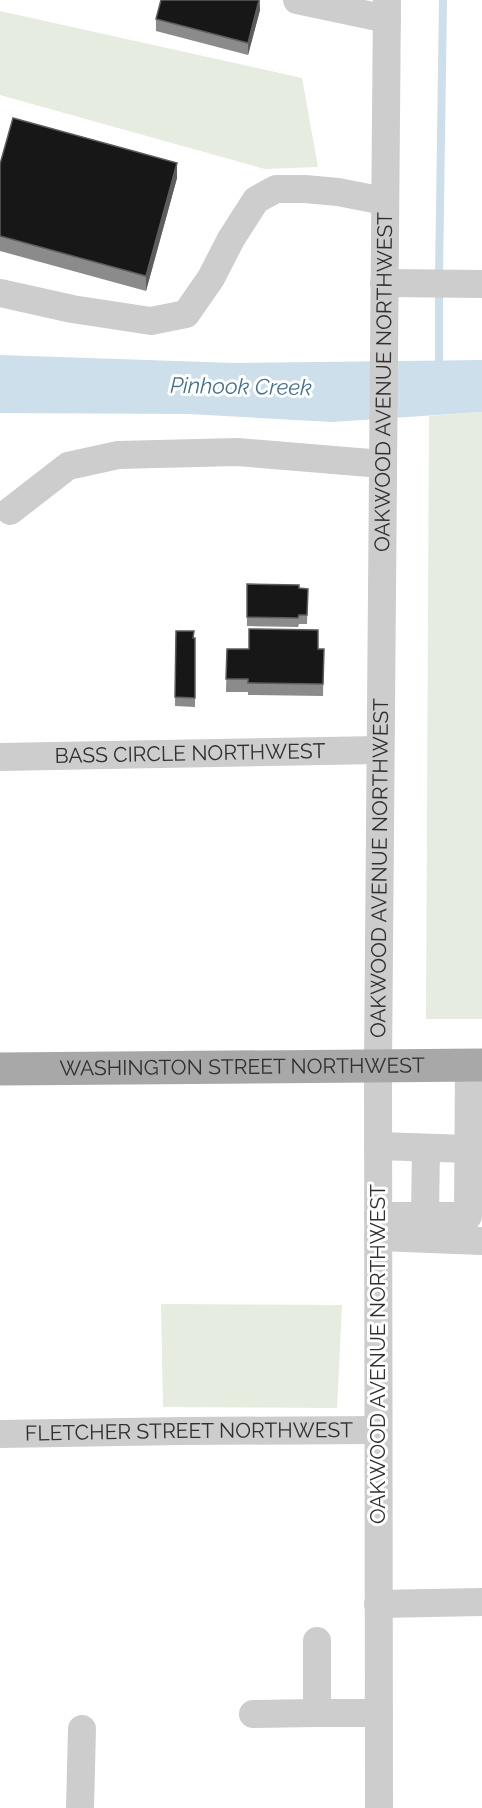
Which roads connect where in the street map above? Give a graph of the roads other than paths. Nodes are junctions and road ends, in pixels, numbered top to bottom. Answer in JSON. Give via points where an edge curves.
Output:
{"nodes":[{"id":1,"x":297,"y":0,"type":"edge"},
{"id":2,"x":387,"y":10,"type":"edge"},
{"id":3,"x":384,"y":201,"type":"junction"},
{"id":4,"x":384,"y":283,"type":"junction"},
{"id":5,"x":471,"y":284,"type":"edge"},
{"id":6,"x":0,"y":293,"type":"edge"},
{"id":7,"x":382,"y":464,"type":"junction"},
{"id":8,"x":10,"y":511,"type":"dead end"},
{"id":9,"x":380,"y":750,"type":"junction"},
{"id":10,"x":0,"y":758,"type":"edge"},
{"id":11,"x":475,"y":1065,"type":"edge"},
{"id":12,"x":378,"y":1066,"type":"junction"},
{"id":13,"x":0,"y":1069,"type":"edge"},
{"id":14,"x":475,"y":1115,"type":"edge"},
{"id":15,"x":378,"y":1146,"type":"junction"},
{"id":16,"x":426,"y":1148,"type":"junction"},
{"id":17,"x":475,"y":1151,"type":"edge"},
{"id":18,"x":425,"y":1216,"type":"junction"},
{"id":19,"x":378,"y":1226,"type":"junction"},
{"id":20,"x":482,"y":1241,"type":"edge"},
{"id":21,"x":377,"y":1430,"type":"junction"},
{"id":22,"x":0,"y":1434,"type":"edge"},
{"id":23,"x":482,"y":1602,"type":"edge"},
{"id":24,"x":378,"y":1604,"type":"junction"},
{"id":25,"x":317,"y":1641,"type":"dead end"},
{"id":26,"x":317,"y":1713,"type":"junction"},
{"id":27,"x":379,"y":1713,"type":"junction"},
{"id":28,"x":253,"y":1714,"type":"dead end"},
{"id":29,"x":82,"y":1729,"type":"dead end"},
{"id":30,"x":80,"y":1808,"type":"edge"},
{"id":31,"x":379,"y":1808,"type":"edge"}],
"edges":[{"from":1,"to":2,"type":"street"},
{"from":2,"to":3,"type":"street","name":"OAKWOOD AVENUE NORTHWEST"},
{"from":3,"to":4,"type":"street","name":"OAKWOOD AVENUE NORTHWEST"},
{"from":3,"to":6,"type":"street","via":[[338,192],[276,189],[256,201],[186,314],[151,321]]},
{"from":4,"to":5,"type":"street"},
{"from":4,"to":7,"type":"street","name":"OAKWOOD AVENUE NORTHWEST"},
{"from":7,"to":8,"type":"street","via":[[237,452],[118,455],[68,466]]},
{"from":7,"to":9,"type":"street","name":"OAKWOOD AVENUE NORTHWEST"},
{"from":9,"to":10,"type":"street","name":"BASS CIRCLE NORTHWEST"},
{"from":9,"to":12,"type":"street","name":"OAKWOOD AVENUE NORTHWEST"},
{"from":11,"to":12,"type":"main road","name":"WASHINGTON STREET NORTHWEST"},
{"from":11,"to":14,"type":"street"},
{"from":12,"to":13,"type":"main road","name":"WASHINGTON STREET NORTHWEST"},
{"from":12,"to":15,"type":"street","name":"OAKWOOD AVENUE NORTHWEST"},
{"from":14,"to":17,"type":"street"},
{"from":15,"to":16,"type":"street"},
{"from":15,"to":19,"type":"street","name":"OAKWOOD AVENUE NORTHWEST"},
{"from":16,"to":17,"type":"street"},
{"from":16,"to":18,"type":"street"},
{"from":17,"to":18,"type":"street","via":[[468,1216]]},
{"from":18,"to":19,"type":"street"},
{"from":19,"to":20,"type":"street"},
{"from":19,"to":21,"type":"street","name":"OAKWOOD AVENUE NORTHWEST"},
{"from":21,"to":22,"type":"street","name":"FLETCHER STREET NORTHWEST"},
{"from":21,"to":24,"type":"street","name":"OAKWOOD AVENUE NORTHWEST"},
{"from":23,"to":24,"type":"street"},
{"from":24,"to":27,"type":"street","name":"OAKWOOD AVENUE NORTHWEST"},
{"from":25,"to":26,"type":"street"},
{"from":26,"to":27,"type":"street"},
{"from":26,"to":28,"type":"street"},
{"from":27,"to":31,"type":"street","name":"OAKWOOD AVENUE NORTHWEST"},
{"from":29,"to":30,"type":"street"}]}
